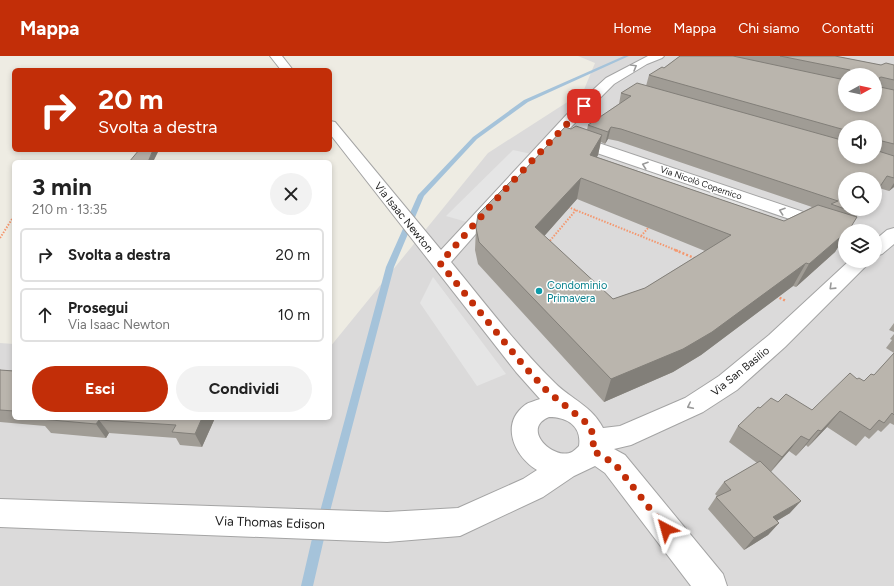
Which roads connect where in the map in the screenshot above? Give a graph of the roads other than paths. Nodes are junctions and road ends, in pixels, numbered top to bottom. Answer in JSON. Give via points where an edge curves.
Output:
{"nodes":[{"id":1,"x":276,"y":56,"type":"edge"},
{"id":2,"x":658,"y":56,"type":"edge"},
{"id":3,"x":285,"y":68,"type":"edge"},
{"id":4,"x":610,"y":81,"type":"junction"},
{"id":5,"x":626,"y":85,"type":"dead end"},
{"id":6,"x":332,"y":127,"type":"edge"},
{"id":7,"x":556,"y":134,"type":"junction"},
{"id":8,"x":838,"y":230,"type":"edge"},
{"id":9,"x":440,"y":263,"type":"junction"},
{"id":10,"x":854,"y":268,"type":"edge"},
{"id":11,"x":524,"y":366,"type":"junction"},
{"id":12,"x":569,"y":410,"type":"junction"},
{"id":13,"x":534,"y":413,"type":"junction"},
{"id":14,"x":585,"y":452,"type":"junction"},
{"id":15,"x":534,"y":453,"type":"junction"},
{"id":16,"x":533,"y":488,"type":"junction"},
{"id":17,"x":0,"y":513,"type":"edge"},
{"id":18,"x":711,"y":586,"type":"edge"}],
"edges":[{"from":1,"to":3,"type":"street"},
{"from":4,"to":2,"type":"street","one_way":true},
{"from":4,"to":5,"type":"street"},
{"from":4,"to":7,"type":"street"},
{"from":6,"to":9,"type":"street","name":"Via Isaac Newton"},
{"from":8,"to":7,"type":"street","name":"Via Nicolò Copernico","one_way":true},
{"from":7,"to":9,"type":"street"},
{"from":9,"to":11,"type":"street","name":"Via Isaac Newton"},
{"from":10,"to":14,"type":"street","name":"Via San Basilio","one_way":true,"via":[[728,383],[694,405]]},
{"from":11,"to":12,"type":"street","name":"Via Isaac Newton"},
{"from":11,"to":13,"type":"street","name":"Via Isaac Newton","via":[[531,388]]},
{"from":12,"to":13,"type":"street","via":[[548,407]]},
{"from":12,"to":14,"type":"street","via":[[580,415],[593,434]]},
{"from":13,"to":15,"type":"street","via":[[525,424],[525,439]]},
{"from":14,"to":15,"type":"street","via":[[556,464]]},
{"from":14,"to":16,"type":"street","name":"Via Thomas Edison"},
{"from":14,"to":18,"type":"street","via":[[615,464]]},
{"from":15,"to":16,"type":"street","via":[[538,469]]},
{"from":16,"to":17,"type":"street","name":"Via Thomas Edison","via":[[460,522],[387,527]]}]}
